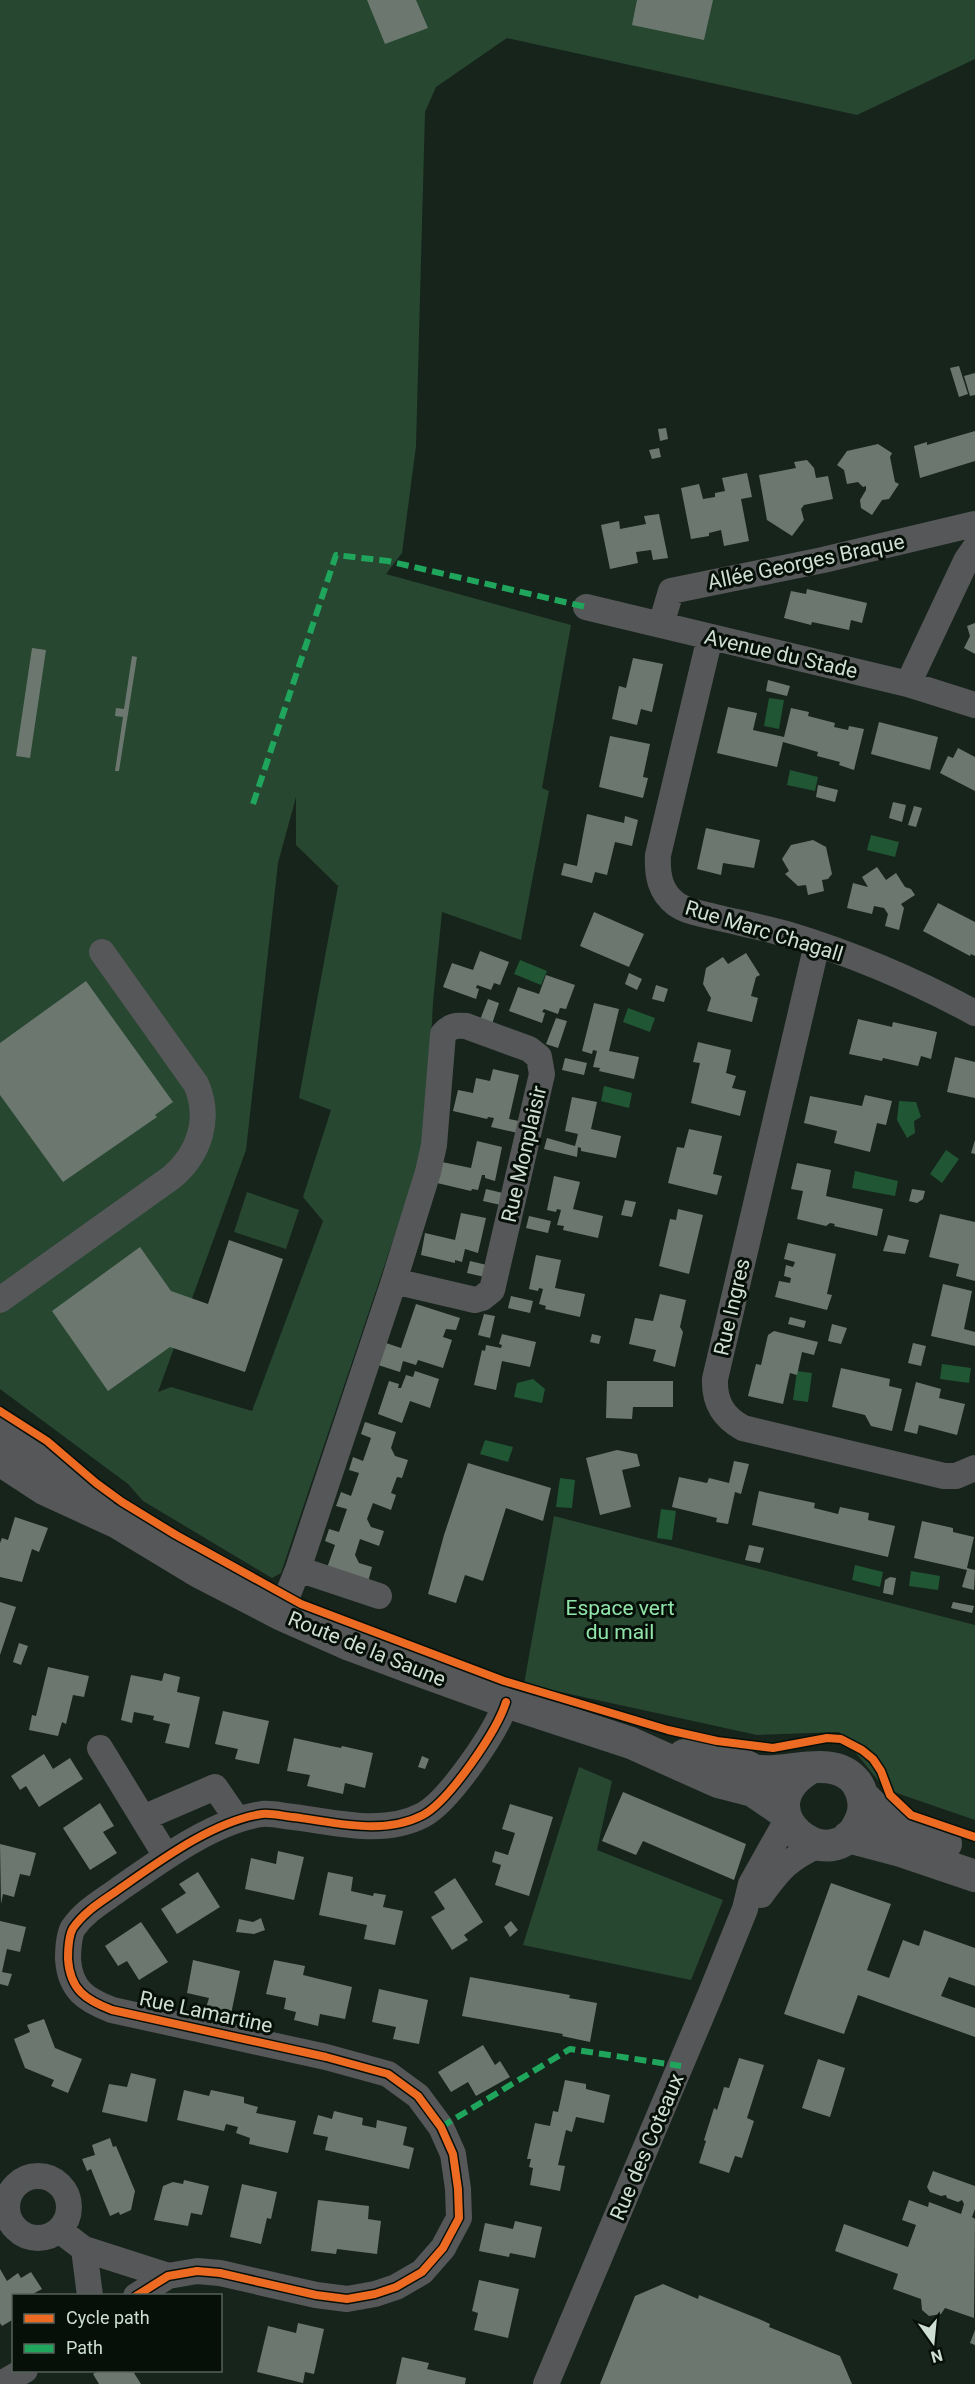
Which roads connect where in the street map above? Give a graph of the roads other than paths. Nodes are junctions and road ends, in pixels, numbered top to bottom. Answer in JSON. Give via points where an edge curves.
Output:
{"nodes":[{"id":1,"x":975,"y":524,"type":"edge"},
{"id":2,"x":975,"y":548,"type":"edge"},
{"id":3,"x":586,"y":607,"type":"dead end"},
{"id":4,"x":661,"y":625,"type":"junction"},
{"id":5,"x":710,"y":637,"type":"junction"},
{"id":6,"x":908,"y":684,"type":"junction"},
{"id":7,"x":975,"y":705,"type":"edge"},
{"id":8,"x":818,"y":944,"type":"junction"},
{"id":9,"x":102,"y":952,"type":"dead end"},
{"id":10,"x":975,"y":1013,"type":"edge"},
{"id":11,"x":394,"y":1281,"type":"junction"},
{"id":12,"x":0,"y":1300,"type":"edge"},
{"id":13,"x":0,"y":1428,"type":"edge"},
{"id":14,"x":0,"y":1456,"type":"edge"},
{"id":15,"x":975,"y":1468,"type":"edge"},
{"id":16,"x":118,"y":1523,"type":"junction"},
{"id":17,"x":297,"y":1569,"type":"junction"},
{"id":18,"x":379,"y":1596,"type":"dead end"},
{"id":19,"x":280,"y":1614,"type":"junction"},
{"id":20,"x":506,"y":1702,"type":"junction"},
{"id":21,"x":631,"y":1743,"type":"junction"},
{"id":22,"x":100,"y":1748,"type":"dead end"},
{"id":23,"x":810,"y":1769,"type":"junction"},
{"id":24,"x":862,"y":1795,"type":"junction"},
{"id":25,"x":786,"y":1817,"type":"junction"},
{"id":26,"x":143,"y":1818,"type":"junction"},
{"id":27,"x":237,"y":1819,"type":"junction"},
{"id":28,"x":848,"y":1837,"type":"junction"},
{"id":29,"x":819,"y":1845,"type":"junction"},
{"id":30,"x":975,"y":1854,"type":"edge"},
{"id":31,"x":166,"y":1856,"type":"junction"},
{"id":32,"x":975,"y":1876,"type":"edge"},
{"id":33,"x":745,"y":1909,"type":"junction"},
{"id":34,"x":6,"y":2224,"type":"edge"},
{"id":35,"x":59,"y":2230,"type":"junction"},
{"id":36,"x":84,"y":2249,"type":"junction"},
{"id":37,"x":168,"y":2276,"type":"junction"},
{"id":38,"x":90,"y":2294,"type":"edge"},
{"id":39,"x":138,"y":2294,"type":"edge"},
{"id":40,"x":22,"y":2372,"type":"edge"},
{"id":41,"x":1,"y":2384,"type":"edge"},
{"id":42,"x":546,"y":2384,"type":"edge"}],
"edges":[{"from":1,"to":4,"type":"street","name":"Allée Georges Braque","via":[[671,591]]},
{"from":2,"to":6,"type":"street"},
{"from":3,"to":4,"type":"street","name":"Avenue du Stade"},
{"from":4,"to":5,"type":"street","name":"Avenue du Stade"},
{"from":5,"to":6,"type":"street","name":"Avenue du Stade"},
{"from":5,"to":8,"type":"street","name":"Rue Marc Chagall","via":[[658,855],[661,885],[678,906]]},
{"from":6,"to":7,"type":"street","name":"Avenue du Stade"},
{"from":8,"to":10,"type":"street","name":"Rue Marc Chagall"},
{"from":8,"to":15,"type":"street","name":"Rue Ingres","via":[[715,1379],[716,1398],[725,1415],[743,1428],[944,1476]]},
{"from":9,"to":12,"type":"street","via":[[196,1084],[202,1097],[204,1123],[195,1150],[172,1178]]},
{"from":11,"to":11,"type":"street","name":"Rue Monplaisir","via":[[475,1300],[492,1290],[542,1074],[539,1057],[529,1049],[466,1026],[448,1028],[443,1034],[434,1145]]},
{"from":11,"to":17,"type":"street","name":"Rue Monplaisir"},
{"from":13,"to":16,"type":"street","name":"Route de la Saune","via":[[60,1469]]},
{"from":14,"to":16,"type":"street","name":"Route de la Saune","via":[[44,1489]]},
{"from":16,"to":19,"type":"street","name":"Route de la Saune","via":[[199,1572]]},
{"from":17,"to":18,"type":"street"},
{"from":17,"to":19,"type":"street","name":"Rue Monplaisir"},
{"from":19,"to":20,"type":"street","name":"Route de la Saune","via":[[351,1645]]},
{"from":20,"to":21,"type":"street","name":"Route de la Saune"},
{"from":20,"to":27,"type":"street","name":"Rue Lamartine","via":[[477,1756],[425,1814],[396,1825],[370,1826],[265,1814]]},
{"from":21,"to":23,"type":"street","name":"Route de la Saune","via":[[741,1764],[758,1771]]},
{"from":21,"to":25,"type":"street","name":"Route de la Saune","via":[[718,1782],[753,1791]]},
{"from":22,"to":26,"type":"street"},
{"from":23,"to":24,"type":"street","name":"Route de la Saune","via":[[842,1770],[851,1776]]},
{"from":23,"to":25,"type":"street","via":[[789,1786]]},
{"from":24,"to":28,"type":"street","via":[[862,1818]]},
{"from":24,"to":30,"type":"street","name":"Route de la Saune","via":[[881,1815],[905,1829]]},
{"from":25,"to":29,"type":"street","name":"Route de la Saune","via":[[799,1837]]},
{"from":25,"to":33,"type":"street","name":"Rue des Coteaux","via":[[751,1884]]},
{"from":26,"to":27,"type":"street","via":[[215,1787]]},
{"from":26,"to":31,"type":"street"},
{"from":27,"to":31,"type":"street","name":"Rue Lamartine"},
{"from":28,"to":29,"type":"street"},
{"from":28,"to":32,"type":"street"},
{"from":29,"to":33,"type":"street","name":"Rue des Coteaux","via":[[778,1871]]},
{"from":31,"to":37,"type":"street","name":"Rue Lamartine","via":[[86,1912],[71,1931],[68,1959],[75,1987],[90,2001],[112,2010],[388,2074],[418,2096],[441,2127],[453,2154],[459,2218],[443,2248],[422,2272],[375,2294],[347,2299],[316,2295],[197,2271]]},
{"from":33,"to":42,"type":"street","name":"Rue des Coteaux"},
{"from":34,"to":35,"type":"street","via":[[39,2238]]},
{"from":34,"to":35,"type":"street","via":[[11,2192],[27,2178],[37,2176],[57,2182],[64,2190],[69,2211]]},
{"from":35,"to":36,"type":"street"},
{"from":36,"to":37,"type":"street"},
{"from":36,"to":38,"type":"street"},
{"from":37,"to":39,"type":"street","name":"Rue Lamartine"},
{"from":40,"to":41,"type":"street"}]}
